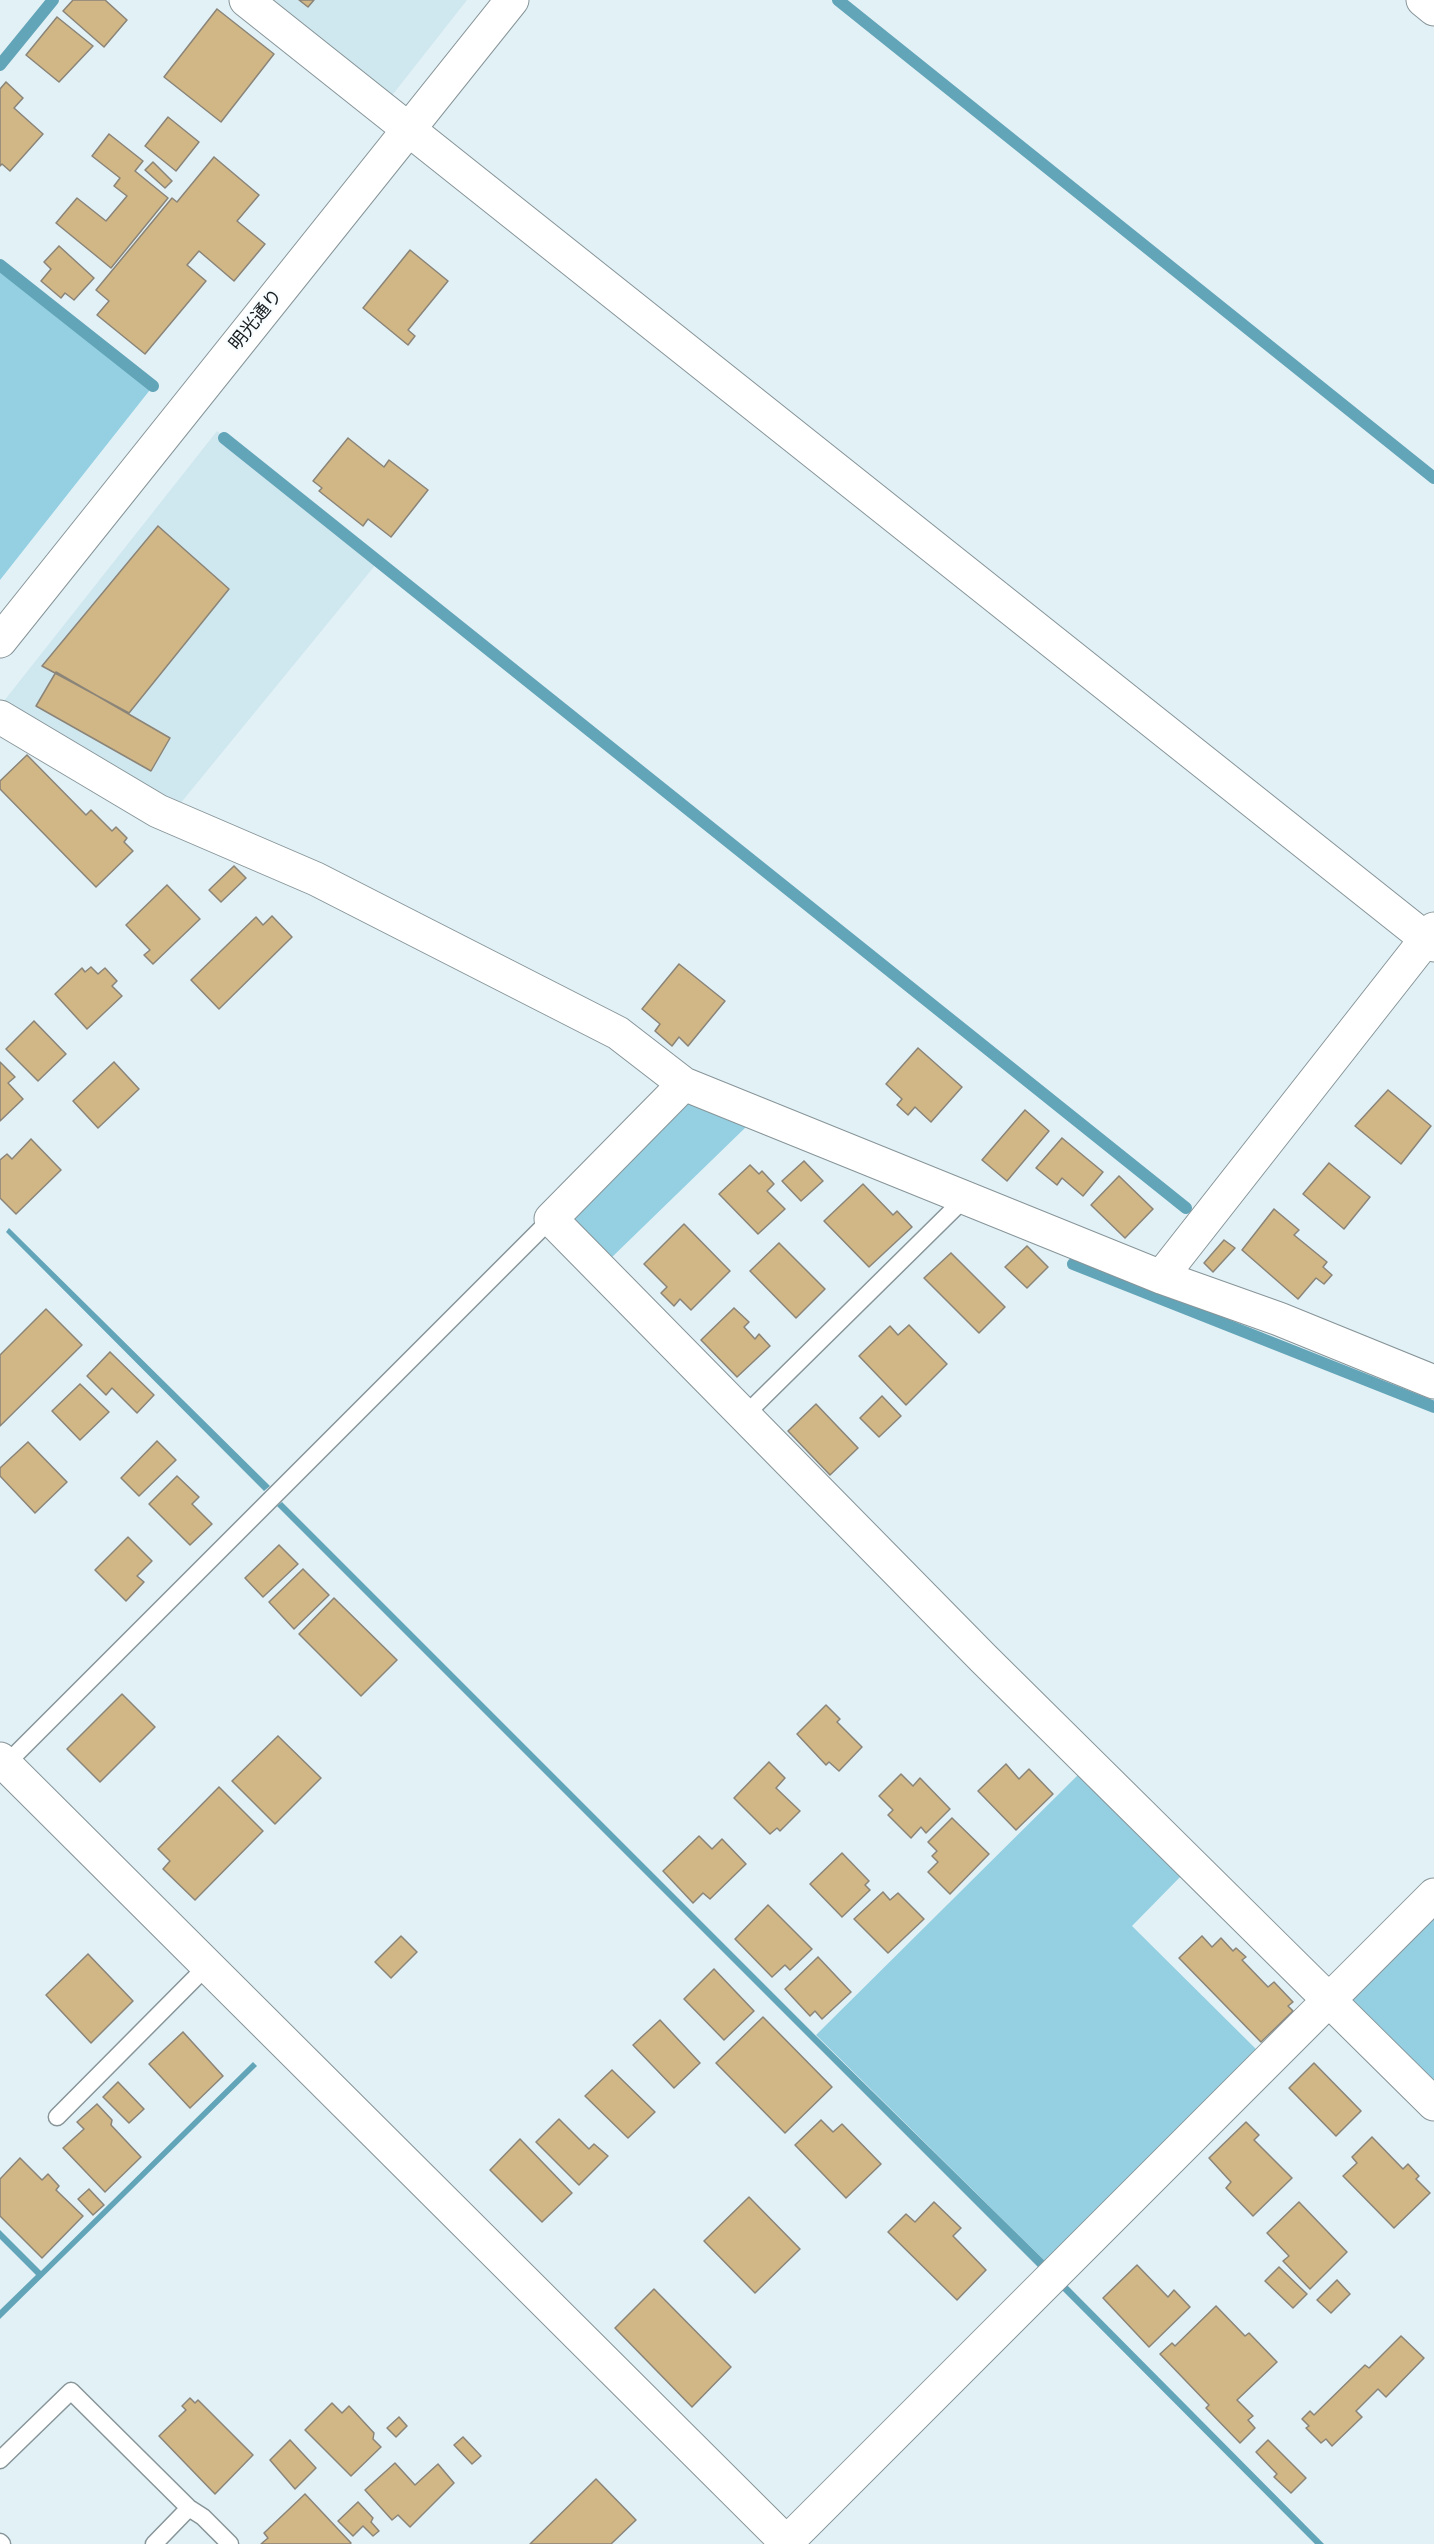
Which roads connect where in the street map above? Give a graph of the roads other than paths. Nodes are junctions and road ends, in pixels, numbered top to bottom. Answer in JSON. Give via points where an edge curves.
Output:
{"nodes":[{"id":1,"x":246,"y":0,"type":"edge"},
{"id":2,"x":512,"y":0,"type":"edge"},
{"id":3,"x":1423,"y":0,"type":"edge"},
{"id":4,"x":1434,"y":9,"type":"edge"},
{"id":5,"x":409,"y":130,"type":"junction"},
{"id":6,"x":0,"y":641,"type":"edge"},
{"id":7,"x":0,"y":717,"type":"edge"},
{"id":8,"x":1431,"y":938,"type":"edge"},
{"id":9,"x":684,"y":1084,"type":"junction"},
{"id":10,"x":965,"y":1198,"type":"junction"},
{"id":11,"x":551,"y":1218,"type":"junction"},
{"id":12,"x":1161,"y":1277,"type":"junction"},
{"id":13,"x":1434,"y":1382,"type":"edge"},
{"id":14,"x":745,"y":1415,"type":"junction"},
{"id":15,"x":2,"y":1764,"type":"edge"},
{"id":16,"x":1434,"y":1895,"type":"edge"},
{"id":17,"x":208,"y":1965,"type":"junction"},
{"id":18,"x":1329,"y":1999,"type":"junction"},
{"id":19,"x":1434,"y":2104,"type":"edge"},
{"id":20,"x":57,"y":2116,"type":"dead end"},
{"id":21,"x":0,"y":2460,"type":"edge"},
{"id":22,"x":189,"y":2508,"type":"junction"},
{"id":23,"x":154,"y":2544,"type":"edge"},
{"id":24,"x":230,"y":2544,"type":"edge"},
{"id":25,"x":787,"y":2544,"type":"edge"}],
"edges":[{"from":1,"to":5,"type":"street"},
{"from":2,"to":5,"type":"street","name":"明光通り"},
{"from":3,"to":4,"type":"street"},
{"from":5,"to":6,"type":"street","name":"明光通り"},
{"from":5,"to":8,"type":"street"},
{"from":7,"to":9,"type":"street","via":[[158,812],[316,879],[618,1033]]},
{"from":8,"to":12,"type":"street"},
{"from":9,"to":10,"type":"street"},
{"from":9,"to":11,"type":"street"},
{"from":10,"to":12,"type":"street"},
{"from":10,"to":14,"type":"lane"},
{"from":11,"to":14,"type":"street"},
{"from":11,"to":15,"type":"lane"},
{"from":12,"to":13,"type":"street","via":[[1279,1319]]},
{"from":14,"to":18,"type":"street","via":[[984,1659]]},
{"from":15,"to":17,"type":"street"},
{"from":16,"to":18,"type":"street"},
{"from":17,"to":20,"type":"lane"},
{"from":17,"to":25,"type":"street"},
{"from":18,"to":19,"type":"street"},
{"from":18,"to":25,"type":"street"},
{"from":21,"to":22,"type":"lane","via":[[71,2391]]},
{"from":22,"to":23,"type":"lane"},
{"from":22,"to":24,"type":"lane"}]}
